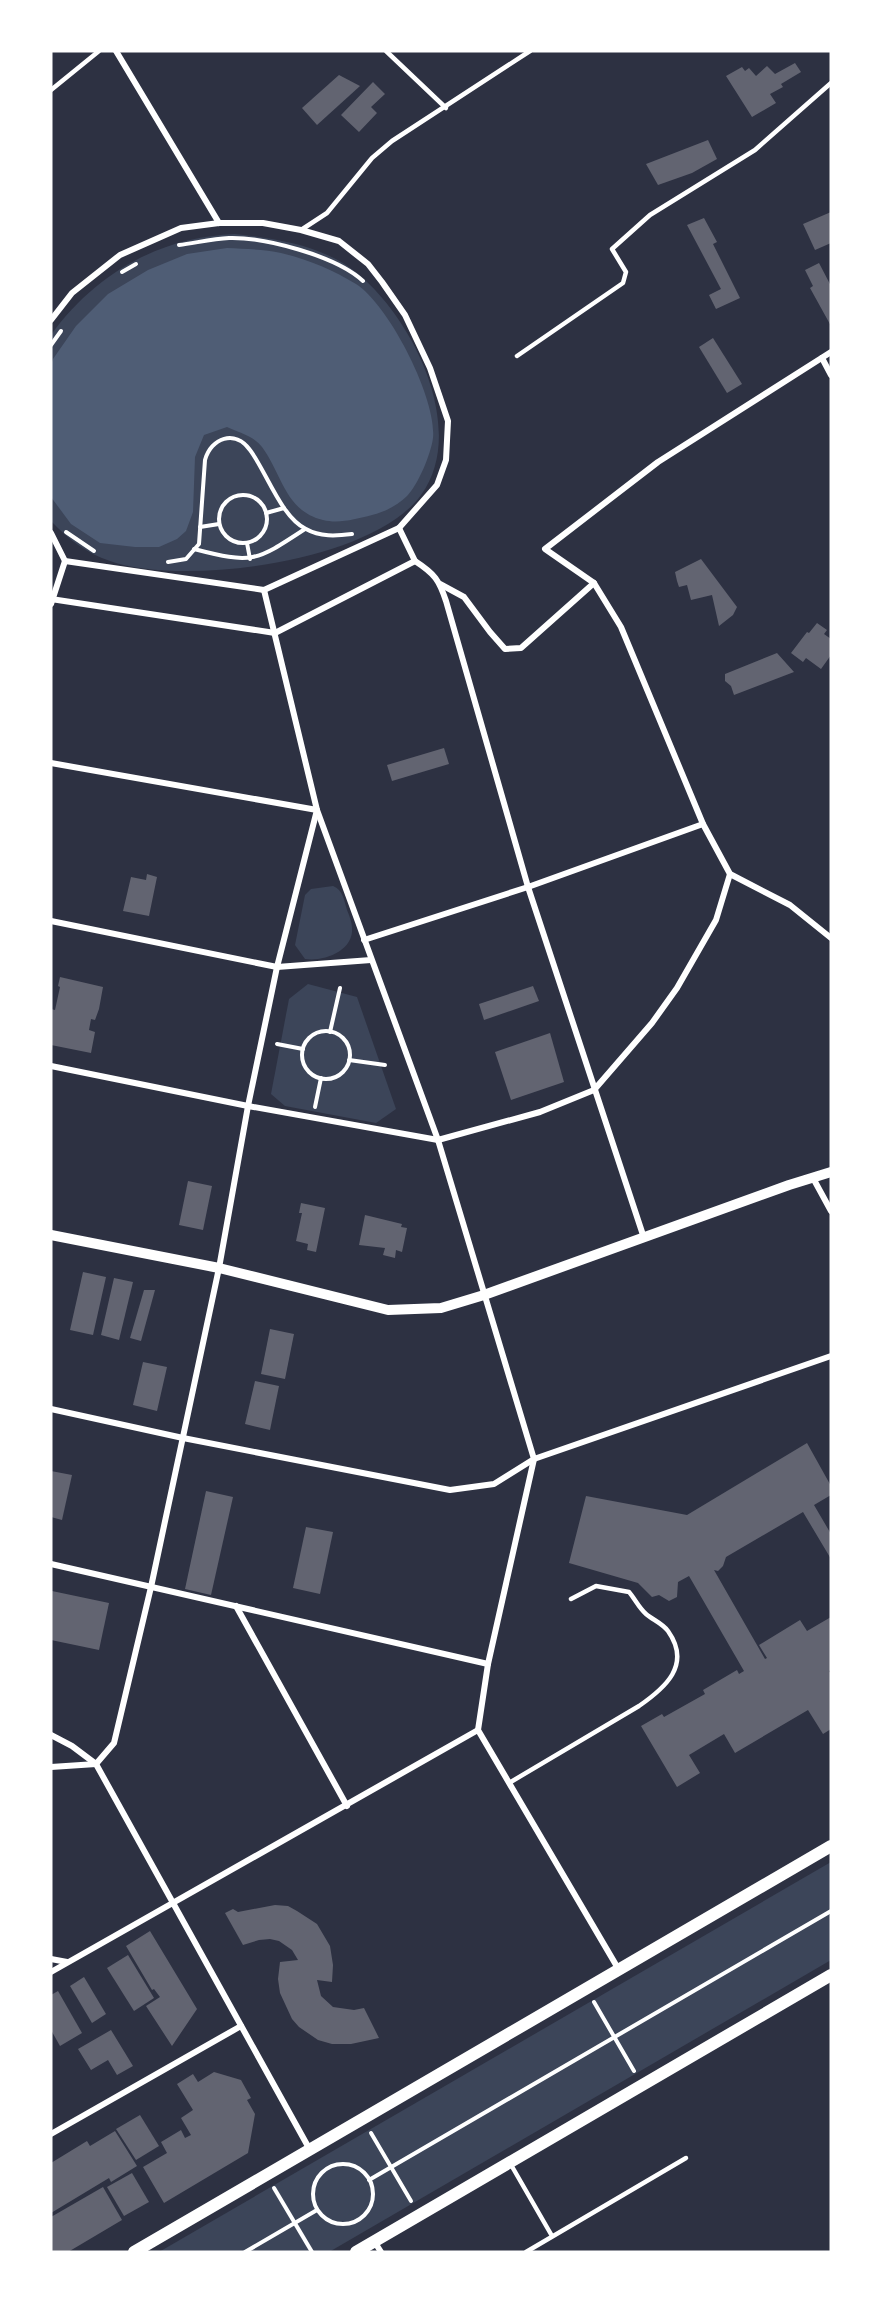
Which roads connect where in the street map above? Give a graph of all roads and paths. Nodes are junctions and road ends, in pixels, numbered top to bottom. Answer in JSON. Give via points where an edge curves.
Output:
{"nodes":[{"id":1,"x":99,"y":51,"type":"edge"},
{"id":2,"x":116,"y":51,"type":"edge"},
{"id":3,"x":386,"y":51,"type":"edge"},
{"id":4,"x":530,"y":51,"type":"edge"},
{"id":5,"x":831,"y":83,"type":"edge"},
{"id":6,"x":51,"y":90,"type":"edge"},
{"id":7,"x":446,"y":108,"type":"junction"},
{"id":8,"x":219,"y":223,"type":"junction"},
{"id":9,"x":301,"y":230,"type":"junction"},
{"id":10,"x":169,"y":248,"type":"dead end"},
{"id":11,"x":140,"y":261,"type":"dead end"},
{"id":12,"x":120,"y":273,"type":"dead end"},
{"id":13,"x":367,"y":285,"type":"dead end"},
{"id":14,"x":51,"y":320,"type":"edge"},
{"id":15,"x":64,"y":327,"type":"dead end"},
{"id":16,"x":51,"y":345,"type":"edge"},
{"id":17,"x":831,"y":352,"type":"edge"},
{"id":18,"x":517,"y":356,"type":"dead end"},
{"id":19,"x":822,"y":358,"type":"junction"},
{"id":20,"x":831,"y":375,"type":"edge"},
{"id":21,"x":284,"y":508,"type":"junction"},
{"id":22,"x":266,"y":513,"type":"junction"},
{"id":23,"x":219,"y":524,"type":"junction"},
{"id":24,"x":200,"y":527,"type":"junction"},
{"id":25,"x":399,"y":528,"type":"junction"},
{"id":26,"x":63,"y":529,"type":"dead end"},
{"id":27,"x":305,"y":529,"type":"junction"},
{"id":28,"x":51,"y":533,"type":"edge"},
{"id":29,"x":363,"y":533,"type":"dead end"},
{"id":30,"x":247,"y":543,"type":"junction"},
{"id":31,"x":194,"y":549,"type":"junction"},
{"id":32,"x":99,"y":553,"type":"dead end"},
{"id":33,"x":250,"y":559,"type":"junction"},
{"id":34,"x":65,"y":561,"type":"junction"},
{"id":35,"x":415,"y":561,"type":"junction"},
{"id":36,"x":162,"y":564,"type":"dead end"},
{"id":37,"x":440,"y":583,"type":"junction"},
{"id":38,"x":594,"y":583,"type":"junction"},
{"id":39,"x":264,"y":591,"type":"junction"},
{"id":40,"x":51,"y":600,"type":"edge"},
{"id":41,"x":275,"y":633,"type":"junction"},
{"id":42,"x":51,"y":762,"type":"edge"},
{"id":43,"x":317,"y":810,"type":"junction"},
{"id":44,"x":703,"y":824,"type":"junction"},
{"id":45,"x":730,"y":874,"type":"junction"},
{"id":46,"x":528,"y":887,"type":"junction"},
{"id":47,"x":51,"y":921,"type":"edge"},
{"id":48,"x":831,"y":938,"type":"edge"},
{"id":49,"x":364,"y":940,"type":"junction"},
{"id":50,"x":371,"y":960,"type":"junction"},
{"id":51,"x":277,"y":967,"type":"junction"},
{"id":52,"x":340,"y":988,"type":"dead end"},
{"id":53,"x":330,"y":1032,"type":"junction"},
{"id":54,"x":277,"y":1044,"type":"dead end"},
{"id":55,"x":303,"y":1049,"type":"junction"},
{"id":56,"x":349,"y":1060,"type":"junction"},
{"id":57,"x":385,"y":1065,"type":"dead end"},
{"id":58,"x":51,"y":1066,"type":"edge"},
{"id":59,"x":321,"y":1078,"type":"junction"},
{"id":60,"x":594,"y":1090,"type":"junction"},
{"id":61,"x":249,"y":1106,"type":"junction"},
{"id":62,"x":313,"y":1114,"type":"dead end"},
{"id":63,"x":438,"y":1140,"type":"junction"},
{"id":64,"x":831,"y":1172,"type":"edge"},
{"id":65,"x":813,"y":1178,"type":"junction"},
{"id":66,"x":831,"y":1211,"type":"edge"},
{"id":67,"x":51,"y":1235,"type":"edge"},
{"id":68,"x":644,"y":1238,"type":"junction"},
{"id":69,"x":219,"y":1268,"type":"junction"},
{"id":70,"x":484,"y":1295,"type":"junction"},
{"id":71,"x":831,"y":1356,"type":"edge"},
{"id":72,"x":51,"y":1409,"type":"edge"},
{"id":73,"x":183,"y":1438,"type":"junction"},
{"id":74,"x":534,"y":1459,"type":"junction"},
{"id":75,"x":51,"y":1564,"type":"edge"},
{"id":76,"x":151,"y":1587,"type":"junction"},
{"id":77,"x":571,"y":1599,"type":"dead end"},
{"id":78,"x":236,"y":1606,"type":"junction"},
{"id":79,"x":488,"y":1664,"type":"junction"},
{"id":80,"x":478,"y":1730,"type":"junction"},
{"id":81,"x":51,"y":1735,"type":"edge"},
{"id":82,"x":96,"y":1764,"type":"junction"},
{"id":83,"x":51,"y":1767,"type":"edge"},
{"id":84,"x":509,"y":1784,"type":"junction"},
{"id":85,"x":347,"y":1806,"type":"junction"},
{"id":86,"x":831,"y":1846,"type":"edge"},
{"id":87,"x":174,"y":1903,"type":"junction"},
{"id":88,"x":831,"y":1911,"type":"edge"},
{"id":89,"x":51,"y":1959,"type":"edge"},
{"id":90,"x":68,"y":1962,"type":"junction"},
{"id":91,"x":619,"y":1970,"type":"junction"},
{"id":92,"x":51,"y":1972,"type":"edge"},
{"id":93,"x":831,"y":1975,"type":"edge"},
{"id":94,"x":594,"y":2002,"type":"dead end"},
{"id":95,"x":241,"y":2025,"type":"junction"},
{"id":96,"x":614,"y":2037,"type":"junction"},
{"id":97,"x":634,"y":2071,"type":"dead end"},
{"id":98,"x":371,"y":2133,"type":"dead end"},
{"id":99,"x":51,"y":2134,"type":"edge"},
{"id":100,"x":311,"y":2150,"type":"junction"},
{"id":101,"x":686,"y":2157,"type":"dead end"},
{"id":102,"x":509,"y":2162,"type":"junction"},
{"id":103,"x":391,"y":2167,"type":"junction"},
{"id":104,"x":369,"y":2180,"type":"junction"},
{"id":105,"x":273,"y":2187,"type":"dead end"},
{"id":106,"x":411,"y":2201,"type":"dead end"},
{"id":107,"x":317,"y":2210,"type":"junction"},
{"id":108,"x":294,"y":2223,"type":"junction"},
{"id":109,"x":552,"y":2236,"type":"junction"},
{"id":110,"x":377,"y":2246,"type":"edge"},
{"id":111,"x":134,"y":2252,"type":"edge"},
{"id":112,"x":245,"y":2252,"type":"edge"},
{"id":113,"x":312,"y":2252,"type":"edge"},
{"id":114,"x":356,"y":2252,"type":"edge"},
{"id":115,"x":526,"y":2252,"type":"edge"}],
"edges":[{"from":1,"to":6,"type":"lane"},
{"from":2,"to":8,"type":"street"},
{"from":3,"to":7,"type":"lane"},
{"from":4,"to":7,"type":"lane"},
{"from":5,"to":18,"type":"lane","via":[[755,150],[650,214],[612,249],[626,272],[623,283]]},
{"from":7,"to":9,"type":"lane","via":[[392,141],[372,158],[327,213]]},
{"from":8,"to":9,"type":"street","via":[[263,223]]},
{"from":8,"to":14,"type":"street","via":[[181,228],[120,255],[72,293]]},
{"from":9,"to":25,"type":"street","via":[[339,241],[368,264],[382,282],[405,315],[430,368],[448,422],[446,460],[437,485]]},
{"from":10,"to":13,"type":"path","via":[[230,238],[273,243],[322,257]]},
{"from":11,"to":12,"type":"path"},
{"from":15,"to":16,"type":"path"},
{"from":17,"to":19,"type":"street"},
{"from":19,"to":20,"type":"street"},
{"from":19,"to":38,"type":"street","via":[[658,462],[545,549]]},
{"from":21,"to":22,"type":"path"},
{"from":21,"to":24,"type":"path","via":[[249,448],[235,438],[220,439],[208,448],[205,460]]},
{"from":21,"to":27,"type":"path"},
{"from":22,"to":23,"type":"path","via":[[257,499],[233,496],[221,507]]},
{"from":22,"to":30,"type":"path","via":[[260,536]]},
{"from":23,"to":24,"type":"path"},
{"from":23,"to":30,"type":"path","via":[[225,536]]},
{"from":24,"to":31,"type":"path","via":[[199,544]]},
{"from":25,"to":35,"type":"street"},
{"from":25,"to":39,"type":"street"},
{"from":26,"to":32,"type":"path"},
{"from":27,"to":29,"type":"path","via":[[332,537]]},
{"from":27,"to":33,"type":"path","via":[[269,553]]},
{"from":28,"to":34,"type":"street"},
{"from":30,"to":33,"type":"path"},
{"from":31,"to":33,"type":"path","via":[[231,559]]},
{"from":31,"to":36,"type":"path","via":[[186,559]]},
{"from":34,"to":39,"type":"street"},
{"from":34,"to":40,"type":"street"},
{"from":35,"to":37,"type":"street"},
{"from":35,"to":41,"type":"street"},
{"from":37,"to":38,"type":"street","via":[[464,597],[505,649],[521,648]]},
{"from":37,"to":46,"type":"street"},
{"from":38,"to":44,"type":"street","via":[[621,627]]},
{"from":39,"to":41,"type":"street"},
{"from":40,"to":41,"type":"street"},
{"from":41,"to":43,"type":"street"},
{"from":42,"to":43,"type":"street"},
{"from":43,"to":49,"type":"street"},
{"from":43,"to":51,"type":"street"},
{"from":44,"to":45,"type":"street"},
{"from":44,"to":46,"type":"street"},
{"from":45,"to":48,"type":"street","via":[[790,905]]},
{"from":45,"to":60,"type":"street","via":[[716,920],[678,988]]},
{"from":46,"to":49,"type":"street"},
{"from":46,"to":60,"type":"street"},
{"from":47,"to":51,"type":"street"},
{"from":49,"to":50,"type":"street"},
{"from":50,"to":51,"type":"street"},
{"from":50,"to":63,"type":"street"},
{"from":51,"to":61,"type":"street"},
{"from":52,"to":53,"type":"path"},
{"from":53,"to":55,"type":"path","via":[[312,1036]]},
{"from":53,"to":56,"type":"path","via":[[346,1042]]},
{"from":54,"to":55,"type":"path"},
{"from":55,"to":59,"type":"path","via":[[304,1064]]},
{"from":56,"to":57,"type":"path"},
{"from":56,"to":59,"type":"path","via":[[337,1076]]},
{"from":58,"to":61,"type":"street"},
{"from":59,"to":62,"type":"path"},
{"from":60,"to":63,"type":"street","via":[[540,1112]]},
{"from":60,"to":68,"type":"street"},
{"from":61,"to":63,"type":"street"},
{"from":61,"to":69,"type":"street"},
{"from":63,"to":70,"type":"street"},
{"from":64,"to":65,"type":"street"},
{"from":65,"to":66,"type":"street"},
{"from":65,"to":68,"type":"street"},
{"from":67,"to":69,"type":"street"},
{"from":68,"to":70,"type":"street"},
{"from":69,"to":70,"type":"street","via":[[388,1310],[441,1308]]},
{"from":69,"to":73,"type":"street"},
{"from":70,"to":74,"type":"street"},
{"from":71,"to":74,"type":"street"},
{"from":72,"to":73,"type":"street"},
{"from":73,"to":74,"type":"street","via":[[450,1490],[494,1484]]},
{"from":73,"to":76,"type":"street"},
{"from":74,"to":79,"type":"street"},
{"from":75,"to":76,"type":"street"},
{"from":76,"to":78,"type":"street"},
{"from":76,"to":82,"type":"street","via":[[114,1743]]},
{"from":77,"to":84,"type":"lane","via":[[596,1586],[629,1592],[645,1613],[668,1631],[676,1646],[676,1668],[658,1692],[639,1706]]},
{"from":78,"to":79,"type":"street"},
{"from":78,"to":85,"type":"street"},
{"from":79,"to":80,"type":"street"},
{"from":80,"to":84,"type":"street"},
{"from":80,"to":85,"type":"street"},
{"from":81,"to":82,"type":"street"},
{"from":82,"to":83,"type":"street"},
{"from":82,"to":87,"type":"street"},
{"from":84,"to":91,"type":"street"},
{"from":85,"to":87,"type":"street"},
{"from":86,"to":91,"type":"main road"},
{"from":87,"to":90,"type":"street"},
{"from":87,"to":95,"type":"street"},
{"from":88,"to":96,"type":"path"},
{"from":89,"to":90,"type":"street"},
{"from":90,"to":92,"type":"street"},
{"from":91,"to":100,"type":"main road"},
{"from":93,"to":102,"type":"main road"},
{"from":94,"to":96,"type":"path"},
{"from":95,"to":99,"type":"street"},
{"from":95,"to":100,"type":"street"},
{"from":96,"to":97,"type":"path"},
{"from":96,"to":103,"type":"path"},
{"from":98,"to":103,"type":"path"},
{"from":100,"to":111,"type":"main road"},
{"from":101,"to":109,"type":"lane"},
{"from":102,"to":109,"type":"lane"},
{"from":102,"to":110,"type":"main road"},
{"from":103,"to":104,"type":"path"},
{"from":103,"to":106,"type":"path"},
{"from":104,"to":107,"type":"path","via":[[370,2207],[357,2220],[340,2224]]},
{"from":104,"to":107,"type":"path","via":[[346,2165],[328,2169],[320,2175],[313,2192]]},
{"from":105,"to":108,"type":"path"},
{"from":107,"to":108,"type":"path"},
{"from":108,"to":112,"type":"path"},
{"from":108,"to":113,"type":"path"},
{"from":109,"to":115,"type":"lane"},
{"from":110,"to":114,"type":"main road"}]}
